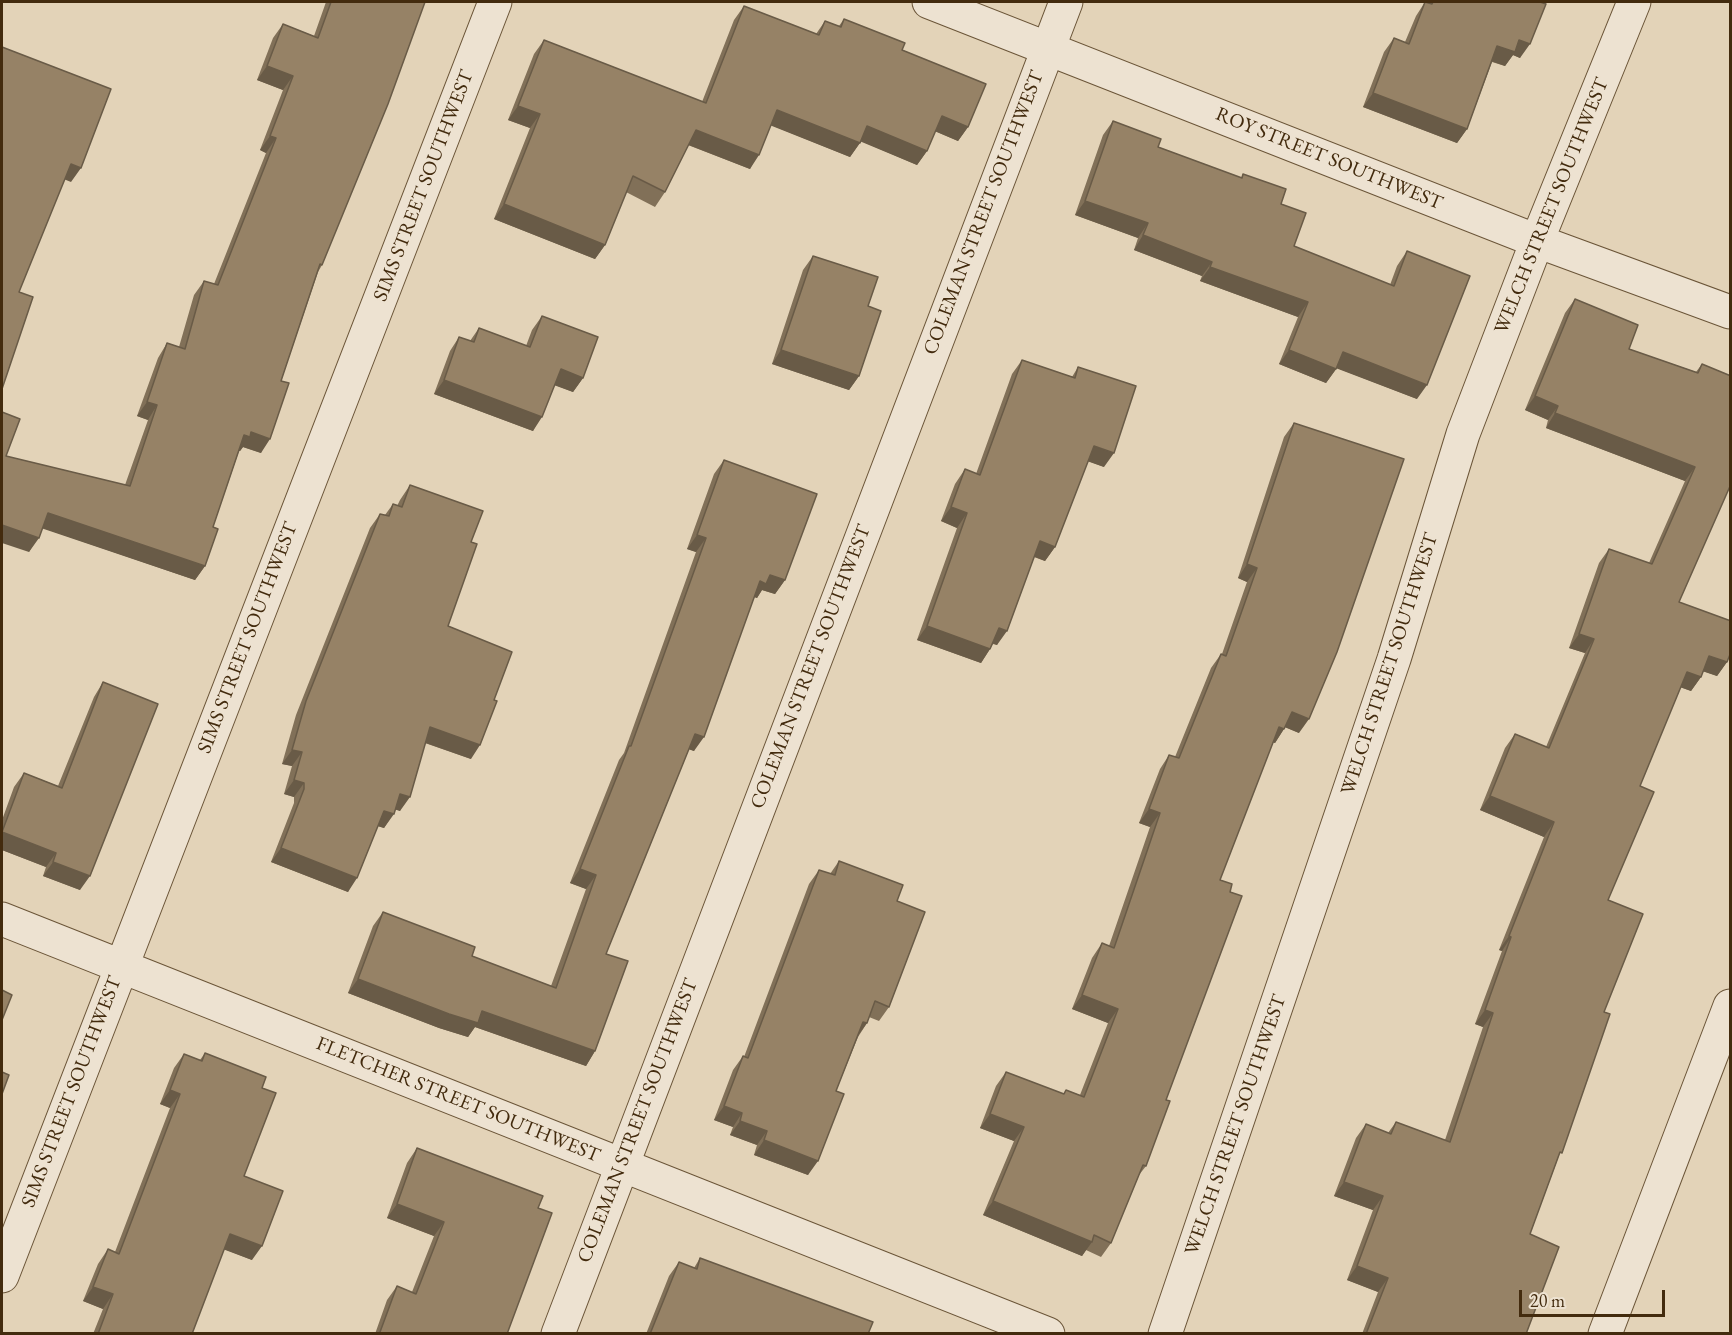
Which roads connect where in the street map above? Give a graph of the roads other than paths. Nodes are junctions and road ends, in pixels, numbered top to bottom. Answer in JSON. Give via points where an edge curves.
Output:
{"nodes":[{"id":1,"x":495,"y":2,"type":"edge"},
{"id":2,"x":929,"y":2,"type":"edge"},
{"id":3,"x":1066,"y":2,"type":"edge"},
{"id":4,"x":1634,"y":2,"type":"edge"},
{"id":5,"x":1048,"y":48,"type":"junction"},
{"id":6,"x":1537,"y":241,"type":"junction"},
{"id":7,"x":1731,"y":312,"type":"edge"},
{"id":8,"x":2,"y":919,"type":"edge"},
{"id":9,"x":120,"y":966,"type":"junction"},
{"id":10,"x":1731,"y":1005,"type":"edge"},
{"id":11,"x":622,"y":1165,"type":"junction"},
{"id":12,"x":2,"y":1276,"type":"edge"},
{"id":13,"x":558,"y":1334,"type":"edge"},
{"id":14,"x":1048,"y":1334,"type":"edge"},
{"id":15,"x":1165,"y":1334,"type":"edge"},
{"id":16,"x":1605,"y":1334,"type":"edge"}],
"edges":[{"from":1,"to":9,"type":"street","name":"SIMS STREET SOUTHWEST"},
{"from":2,"to":5,"type":"street","name":"ROY STREET SOUTHWEST"},
{"from":3,"to":5,"type":"street","name":"COLEMAN STREET SOUTHWEST"},
{"from":4,"to":6,"type":"street","name":"WELCH STREET SOUTHWEST"},
{"from":5,"to":6,"type":"street","name":"ROY STREET SOUTHWEST"},
{"from":5,"to":11,"type":"street","name":"COLEMAN STREET SOUTHWEST"},
{"from":6,"to":7,"type":"street","name":"ROY STREET SOUTHWEST"},
{"from":6,"to":15,"type":"street","name":"WELCH STREET SOUTHWEST","via":[[1462,434],[1394,659]]},
{"from":8,"to":9,"type":"street","name":"FLETCHER STREET SOUTHWEST"},
{"from":9,"to":11,"type":"street","name":"FLETCHER STREET SOUTHWEST"},
{"from":9,"to":12,"type":"street","name":"SIMS STREET SOUTHWEST"},
{"from":10,"to":16,"type":"street"},
{"from":11,"to":13,"type":"street","name":"COLEMAN STREET SOUTHWEST"},
{"from":11,"to":14,"type":"street","name":"FLETCHER STREET SOUTHWEST"}]}
